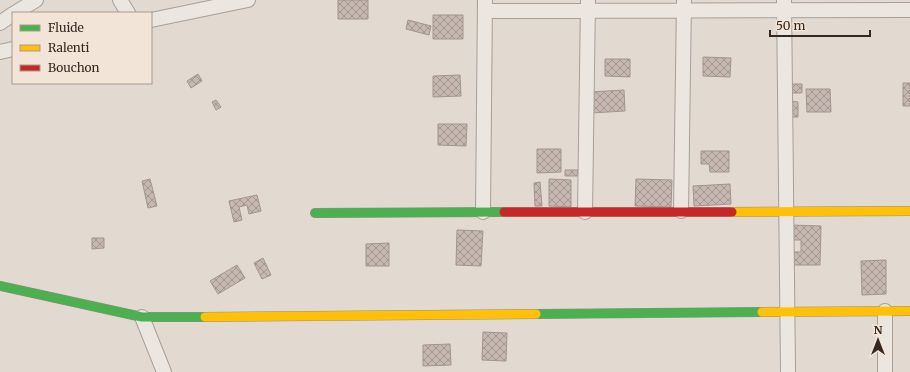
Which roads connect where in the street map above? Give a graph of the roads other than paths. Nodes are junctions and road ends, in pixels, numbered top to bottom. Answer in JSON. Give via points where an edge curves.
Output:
{"nodes":[{"id":1,"x":36,"y":0,"type":"edge"},
{"id":2,"x":120,"y":0,"type":"edge"},
{"id":3,"x":248,"y":0,"type":"edge"},
{"id":4,"x":684,"y":5,"type":"edge"},
{"id":5,"x":784,"y":5,"type":"edge"},
{"id":6,"x":485,"y":6,"type":"edge"},
{"id":7,"x":588,"y":6,"type":"edge"},
{"id":8,"x":910,"y":10,"type":"edge"},
{"id":9,"x":17,"y":12,"type":"edge"},
{"id":10,"x":127,"y":12,"type":"edge"},
{"id":11,"x":12,"y":15,"type":"edge"},
{"id":12,"x":152,"y":20,"type":"edge"},
{"id":13,"x":0,"y":23,"type":"edge"},
{"id":14,"x":12,"y":49,"type":"edge"},
{"id":15,"x":0,"y":52,"type":"edge"},
{"id":16,"x":786,"y":211,"type":"junction"},
{"id":17,"x":910,"y":211,"type":"edge"},
{"id":18,"x":483,"y":212,"type":"junction"},
{"id":19,"x":585,"y":212,"type":"junction"},
{"id":20,"x":681,"y":212,"type":"junction"},
{"id":21,"x":315,"y":213,"type":"dead end"},
{"id":22,"x":0,"y":286,"type":"edge"},
{"id":23,"x":885,"y":311,"type":"junction"},
{"id":24,"x":910,"y":311,"type":"edge"},
{"id":25,"x":787,"y":312,"type":"junction"},
{"id":26,"x":142,"y":317,"type":"junction"},
{"id":27,"x":164,"y":372,"type":"edge"},
{"id":28,"x":788,"y":372,"type":"edge"},
{"id":29,"x":885,"y":372,"type":"edge"}],
"edges":[{"from":1,"to":9,"type":"street"},
{"from":2,"to":10,"type":"street"},
{"from":3,"to":12,"type":"street"},
{"from":4,"to":5,"type":"street"},
{"from":4,"to":7,"type":"street"},
{"from":4,"to":20,"type":"street"},
{"from":5,"to":8,"type":"street"},
{"from":5,"to":16,"type":"street"},
{"from":6,"to":7,"type":"street"},
{"from":6,"to":18,"type":"street"},
{"from":7,"to":19,"type":"street"},
{"from":11,"to":13,"type":"street"},
{"from":14,"to":15,"type":"street"},
{"from":16,"to":17,"type":"street"},
{"from":16,"to":20,"type":"street"},
{"from":16,"to":25,"type":"street"},
{"from":18,"to":19,"type":"street"},
{"from":18,"to":21,"type":"street"},
{"from":19,"to":20,"type":"street"},
{"from":22,"to":26,"type":"street"},
{"from":23,"to":24,"type":"street"},
{"from":23,"to":25,"type":"street"},
{"from":23,"to":29,"type":"street"},
{"from":25,"to":26,"type":"street"},
{"from":25,"to":28,"type":"street"},
{"from":26,"to":27,"type":"street"}]}
